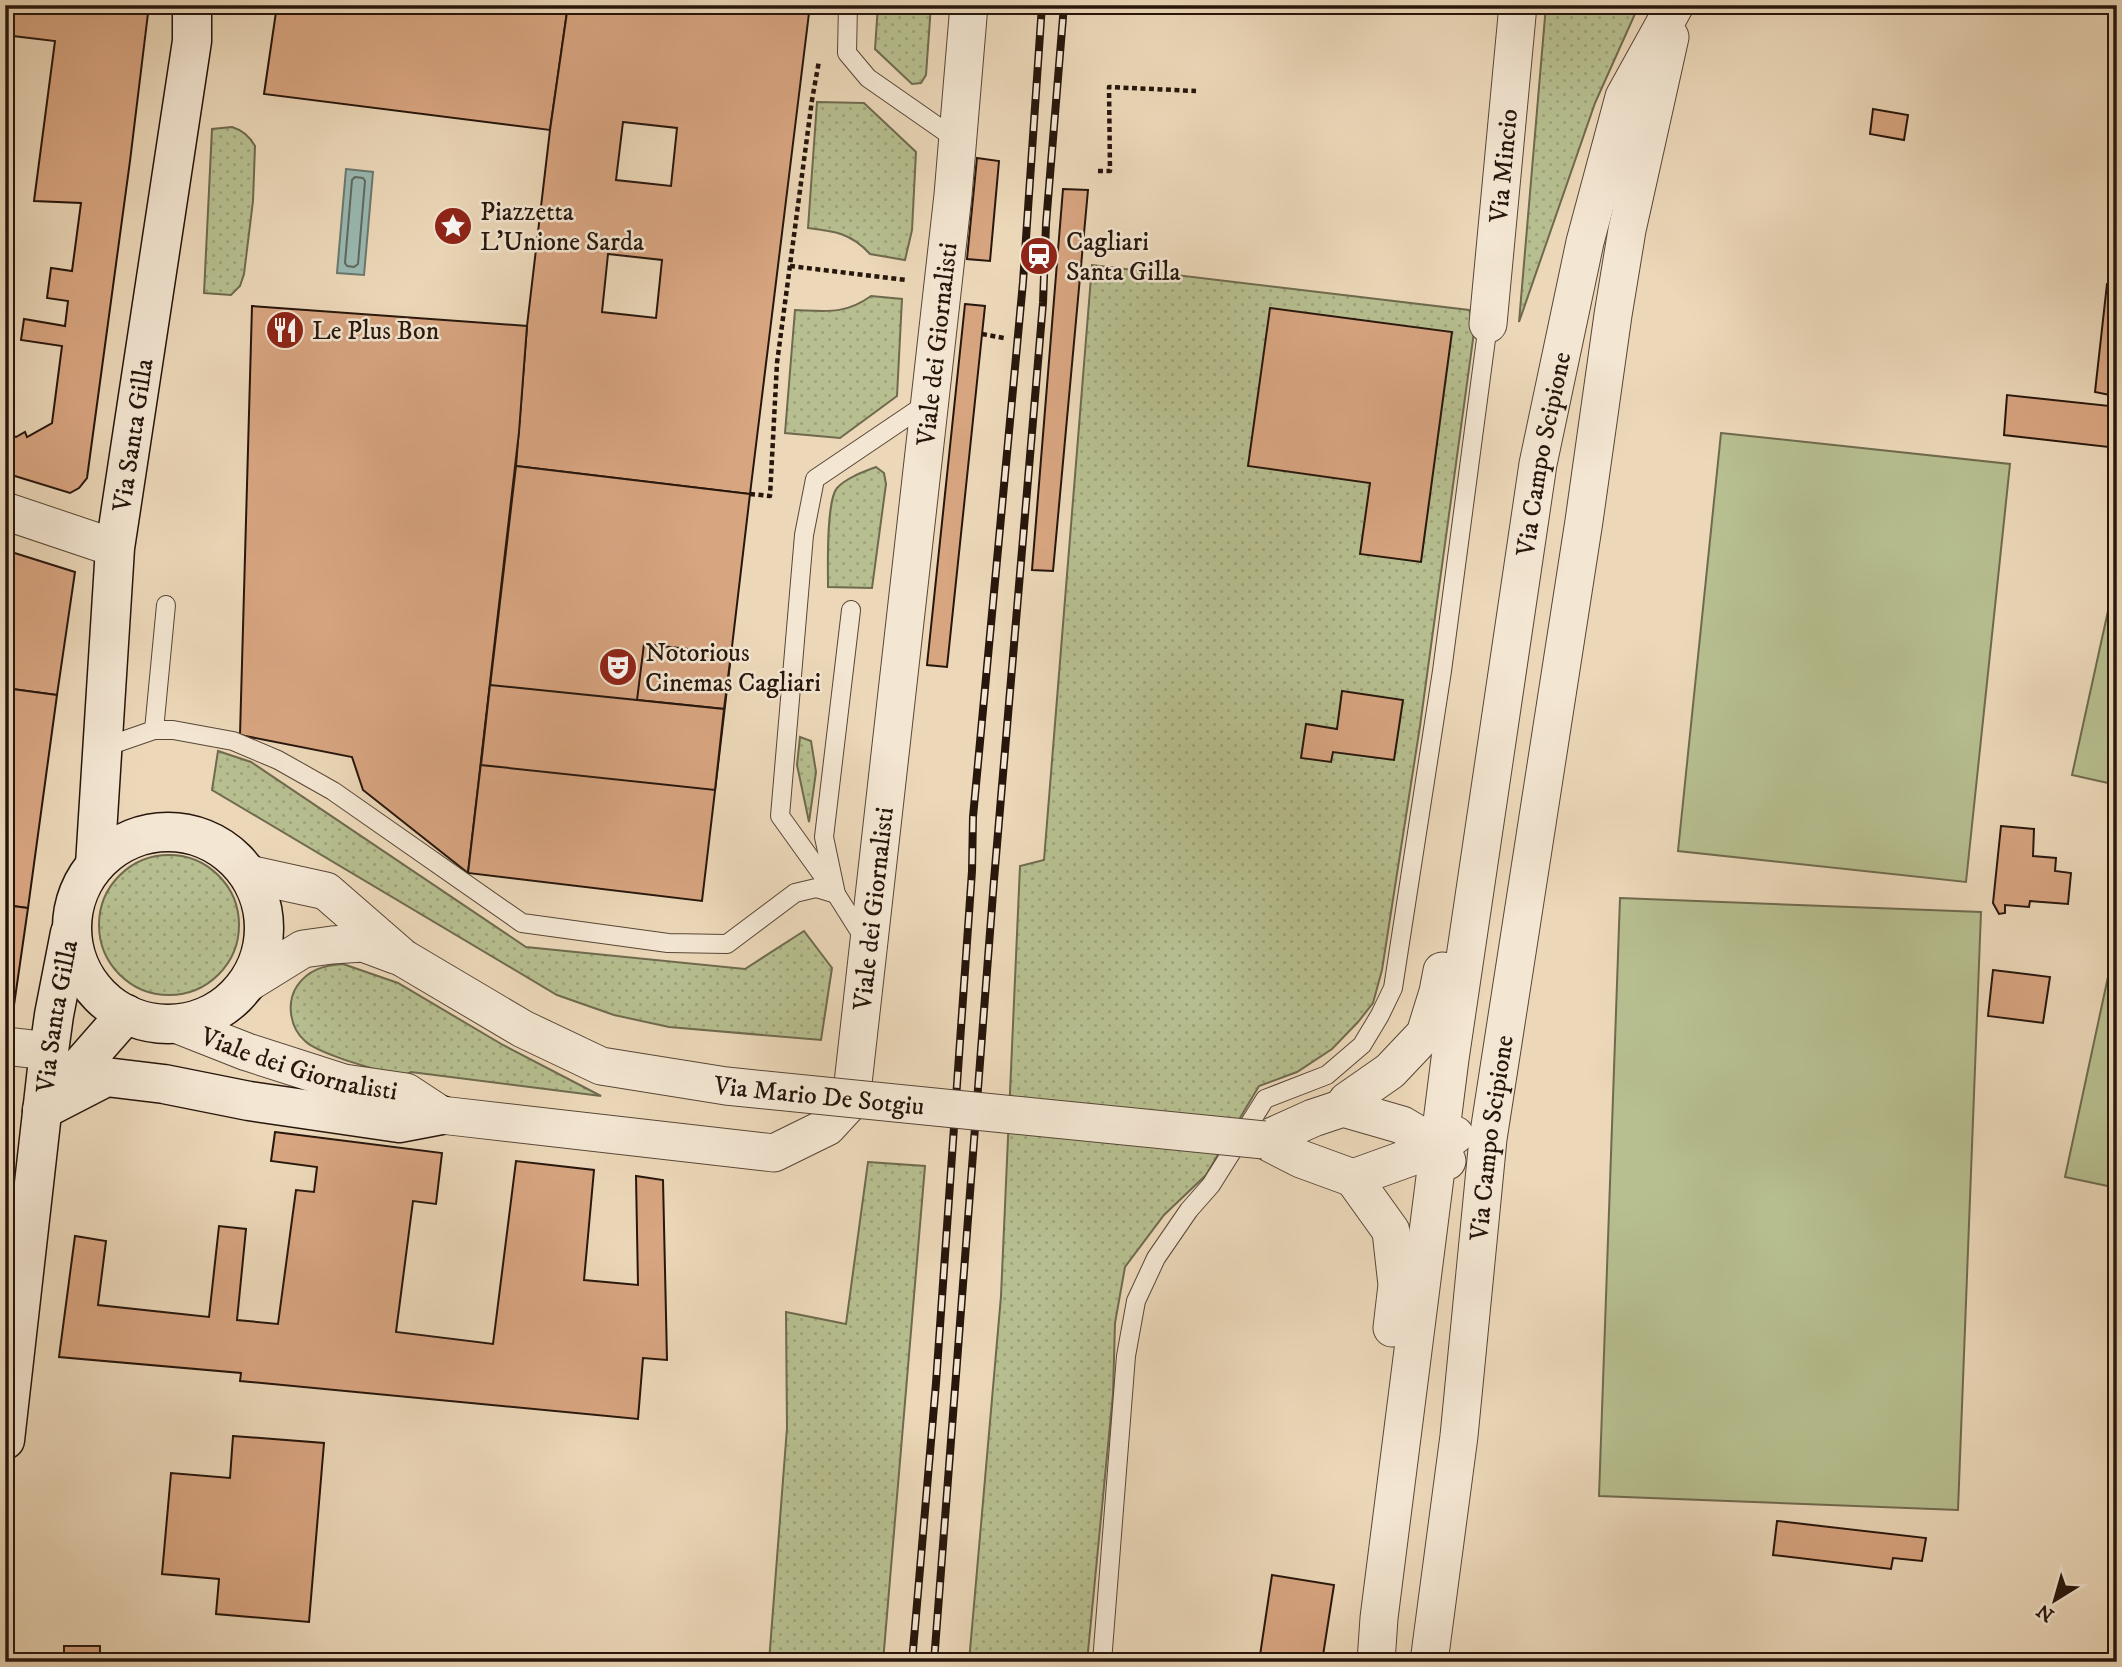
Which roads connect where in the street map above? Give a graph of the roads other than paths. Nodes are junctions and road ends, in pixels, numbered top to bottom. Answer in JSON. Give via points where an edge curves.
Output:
{"nodes":[{"id":1,"x":192,"y":5,"type":"edge"},
{"id":2,"x":848,"y":5,"type":"edge"},
{"id":3,"x":969,"y":5,"type":"edge"},
{"id":4,"x":1518,"y":5,"type":"edge"},
{"id":5,"x":1676,"y":5,"type":"edge"},
{"id":6,"x":957,"y":140,"type":"junction"},
{"id":7,"x":1488,"y":324,"type":"joint"},
{"id":8,"x":929,"y":402,"type":"junction"},
{"id":9,"x":5,"y":511,"type":"edge"},
{"id":10,"x":115,"y":548,"type":"junction"},
{"id":11,"x":166,"y":605,"type":"dead end"},
{"id":12,"x":851,"y":610,"type":"dead end"},
{"id":13,"x":154,"y":730,"type":"junction"},
{"id":14,"x":102,"y":748,"type":"junction"},
{"id":15,"x":95,"y":865,"type":"junction"},
{"id":16,"x":248,"y":874,"type":"junction"},
{"id":17,"x":836,"y":894,"type":"junction"},
{"id":18,"x":1527,"y":897,"type":"junction"},
{"id":19,"x":1470,"y":920,"type":"junction"},
{"id":20,"x":72,"y":924,"type":"junction"},
{"id":21,"x":869,"y":946,"type":"junction"},
{"id":22,"x":403,"y":958,"type":"junction"},
{"id":23,"x":248,"y":983,"type":"junction"},
{"id":24,"x":126,"y":1014,"type":"junction"},
{"id":25,"x":176,"y":1024,"type":"junction"},
{"id":26,"x":5,"y":1046,"type":"edge"},
{"id":27,"x":49,"y":1051,"type":"junction"},
{"id":28,"x":1343,"y":1108,"type":"junction"},
{"id":29,"x":43,"y":1110,"type":"junction"},
{"id":30,"x":441,"y":1115,"type":"junction"},
{"id":31,"x":1264,"y":1140,"type":"junction"},
{"id":32,"x":1439,"y":1147,"type":"junction"},
{"id":33,"x":1353,"y":1178,"type":"junction"},
{"id":34,"x":1465,"y":1379,"type":"junction"},
{"id":35,"x":5,"y":1440,"type":"edge"},
{"id":36,"x":1379,"y":1618,"type":"junction"},
{"id":37,"x":1102,"y":1662,"type":"edge"},
{"id":38,"x":1376,"y":1662,"type":"edge"},
{"id":39,"x":1429,"y":1662,"type":"edge"}],
"edges":[{"from":1,"to":10,"type":"street","name":"Via Santa Gilla","via":[[192,41]]},
{"from":2,"to":6,"type":"lane","via":[[847,53],[869,78]]},
{"from":3,"to":6,"type":"street","name":"Viale dei Giornalisti"},
{"from":4,"to":7,"type":"street","name":"Via Mincio"},
{"from":5,"to":18,"type":"street","name":"Via Campo Scipione","via":[[1627,230]]},
{"from":5,"to":19,"type":"street","name":"Via Campo Scipione","via":[[1624,97],[1585,242],[1538,464]]},
{"from":6,"to":8,"type":"street","name":"Viale dei Giornalisti"},
{"from":7,"to":37,"type":"lane","via":[[1392,988],[1362,1045],[1327,1075],[1265,1099],[1211,1185],[1156,1258],[1136,1301],[1126,1356]]},
{"from":8,"to":17,"type":"lane","via":[[816,479],[804,535],[780,816]]},
{"from":8,"to":21,"type":"street","name":"Viale dei Giornalisti"},
{"from":9,"to":10,"type":"street"},
{"from":10,"to":14,"type":"street","name":"Via Santa Gilla"},
{"from":11,"to":13,"type":"lane"},
{"from":12,"to":17,"type":"lane","via":[[824,837]]},
{"from":13,"to":14,"type":"lane"},
{"from":13,"to":17,"type":"lane","via":[[233,741],[278,760],[333,791],[522,923],[668,943],[727,944],[795,892],[816,888]]},
{"from":14,"to":15,"type":"street","name":"Via Santa Gilla"},
{"from":15,"to":16,"type":"street","name":"Via Santa Gilla","via":[[117,846],[144,834],[173,831],[203,838],[229,852]]},
{"from":15,"to":20,"type":"street","name":"Via Santa Gilla","via":[[78,892]]},
{"from":16,"to":22,"type":"street","name":"Via Mario De Sotgiu","via":[[326,891]]},
{"from":16,"to":23,"type":"street","name":"Via Santa Gilla","via":[[261,900],[265,929],[260,957]]},
{"from":17,"to":21,"type":"lane"},
{"from":18,"to":32,"type":"street","name":"Via Campo Scipione","via":[[1502,930],[1476,1090],[1463,1125]]},
{"from":18,"to":34,"type":"street","name":"Via Campo Scipione","via":[[1488,1139]]},
{"from":19,"to":28,"type":"street","via":[[1447,946],[1425,1034],[1390,1071]]},
{"from":19,"to":32,"type":"street","name":"Via Campo Scipione"},
{"from":20,"to":24,"type":"street","name":"Via Santa Gilla","via":[[80,967],[107,1002]]},
{"from":20,"to":27,"type":"street","name":"Via Santa Gilla"},
{"from":21,"to":30,"type":"street","name":"Viale dei Giornalisti","via":[[851,1101],[827,1127],[774,1153]]},
{"from":22,"to":23,"type":"street","name":"Via Mario De Sotgiu","via":[[363,943],[303,949]]},
{"from":22,"to":31,"type":"street","name":"Via Mario De Sotgiu","bridge":true,"via":[[523,1028],[601,1066],[726,1086]]},
{"from":23,"to":25,"type":"street","name":"Via Santa Gilla","via":[[228,1003],[204,1017]]},
{"from":24,"to":25,"type":"street","name":"Via Santa Gilla","via":[[150,1023]]},
{"from":24,"to":29,"type":"street","name":"Via Santa Gilla"},
{"from":25,"to":30,"type":"street","name":"Viale dei Giornalisti","via":[[344,1083],[406,1092]]},
{"from":26,"to":27,"type":"street"},
{"from":27,"to":29,"type":"street","name":"Via Santa Gilla"},
{"from":28,"to":31,"type":"street","name":"Via Mario De Sotgiu"},
{"from":28,"to":32,"type":"street","via":[[1402,1125]]},
{"from":29,"to":30,"type":"street","via":[[106,1077],[399,1123]]},
{"from":29,"to":35,"type":"street","name":"Via Santa Gilla"},
{"from":31,"to":33,"type":"street","name":"Via Mario De Sotgiu"},
{"from":32,"to":33,"type":"street"},
{"from":32,"to":34,"type":"street","name":"Via Campo Scipione","via":[[1464,1195],[1445,1349]]},
{"from":32,"to":36,"type":"street","name":"Via Campo Scipione"},
{"from":33,"to":36,"type":"street","via":[[1391,1231],[1397,1285],[1363,1603]]},
{"from":34,"to":39,"type":"street","name":"Via Campo Scipione"},
{"from":36,"to":38,"type":"street","name":"Via Campo Scipione"}]}
